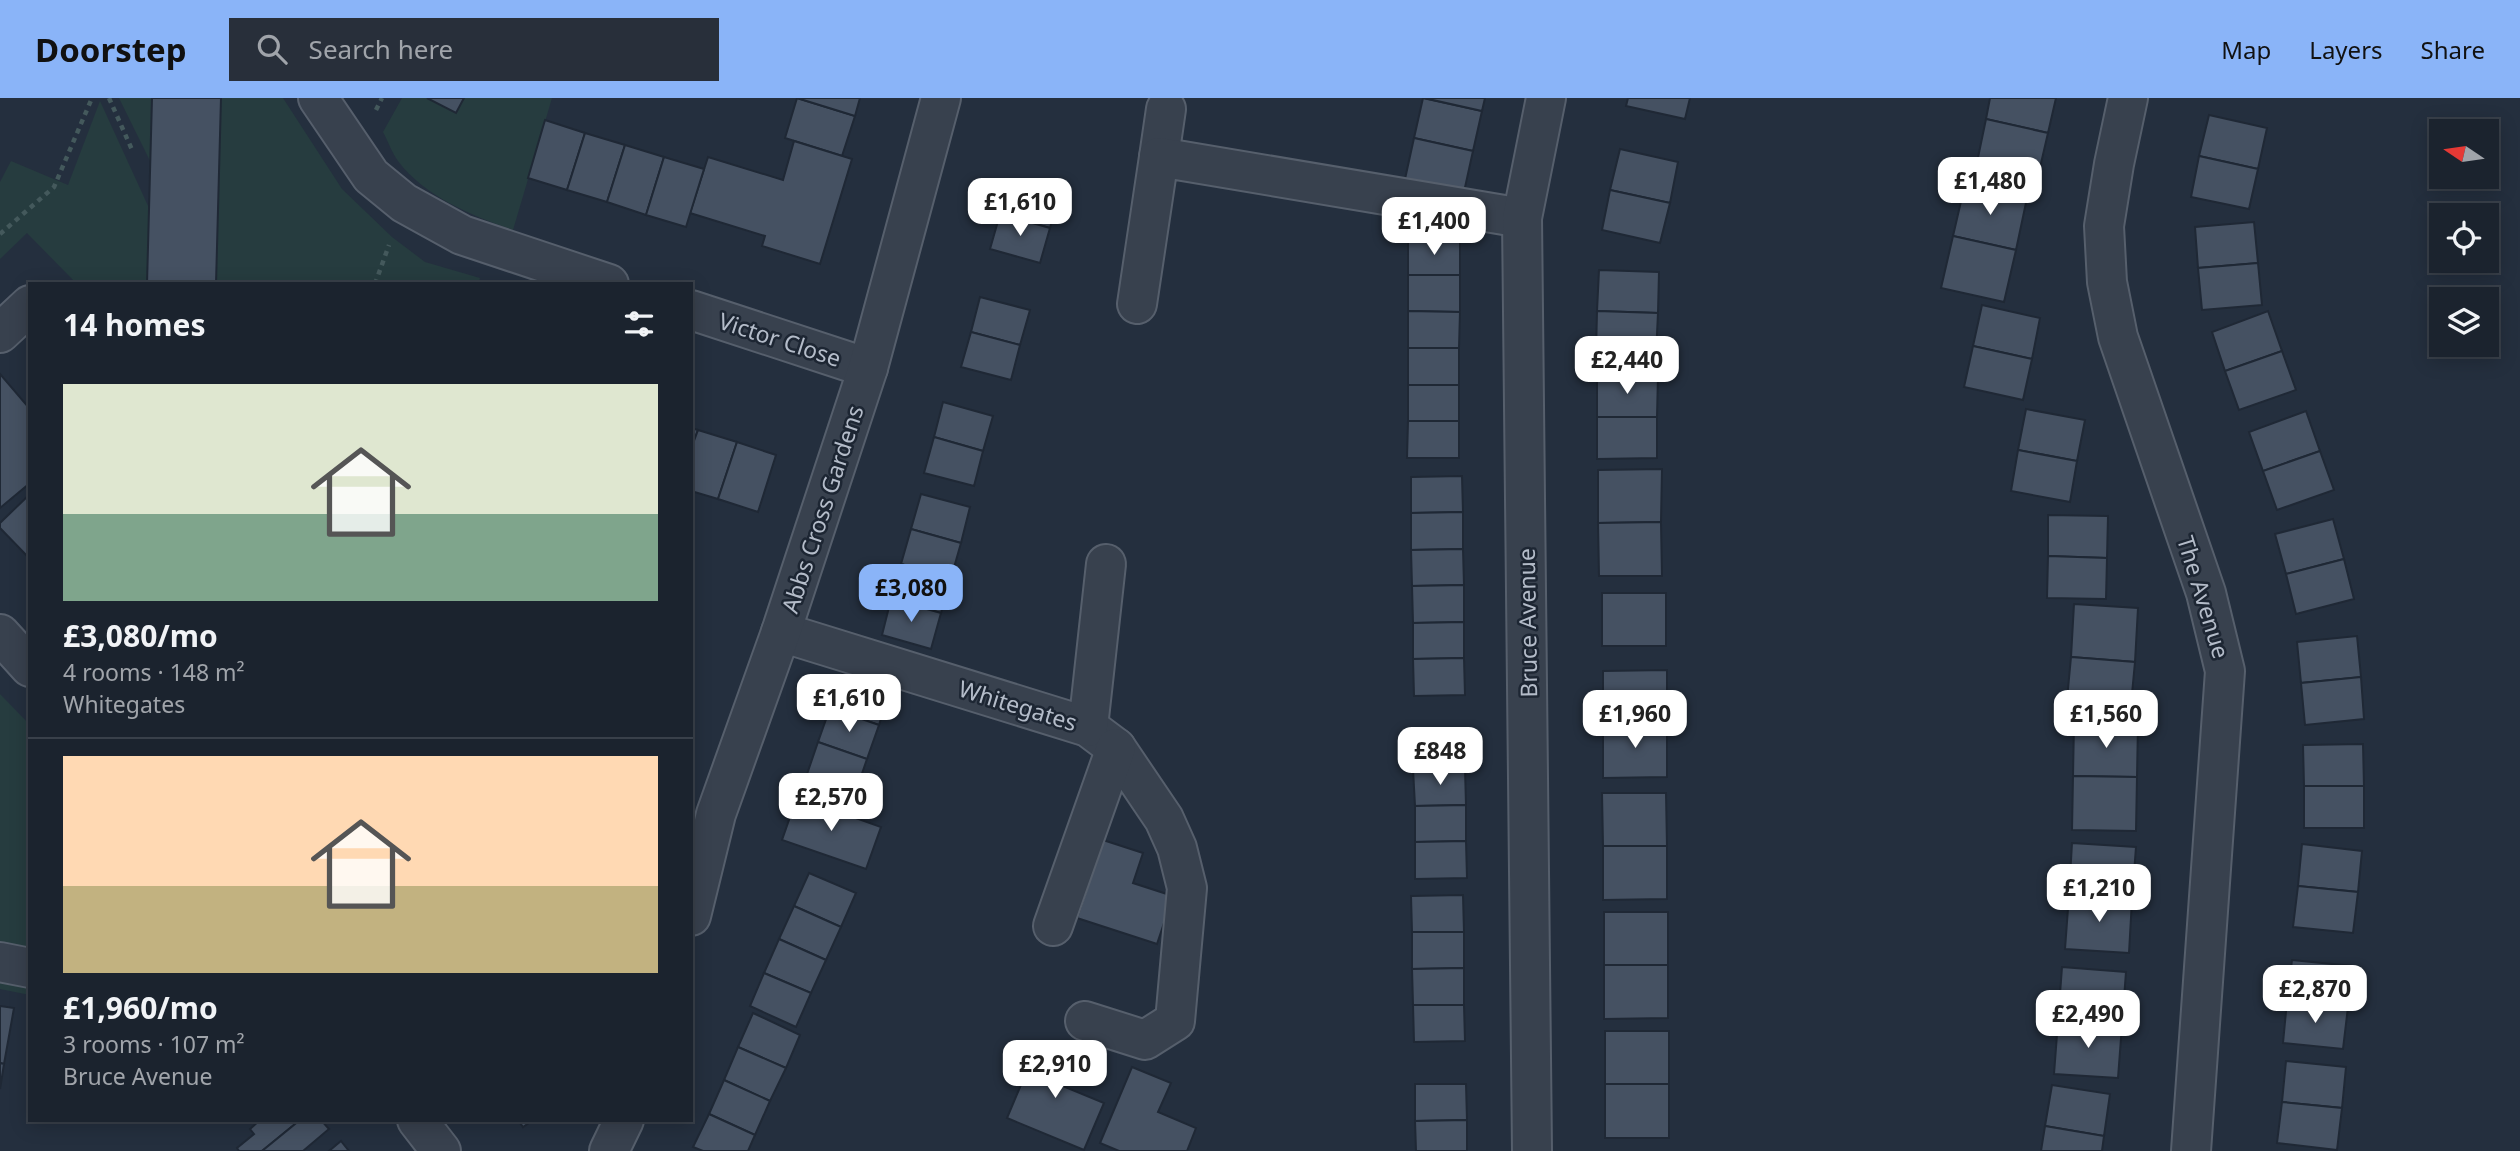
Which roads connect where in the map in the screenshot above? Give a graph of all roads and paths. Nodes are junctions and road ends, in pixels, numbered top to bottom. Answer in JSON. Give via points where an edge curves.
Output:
{"nodes":[{"id":1,"x":92,"y":98,"type":"edge"},
{"id":2,"x":109,"y":98,"type":"edge"},
{"id":3,"x":318,"y":98,"type":"edge"},
{"id":4,"x":941,"y":98,"type":"edge"},
{"id":5,"x":1546,"y":98,"type":"edge"},
{"id":6,"x":2128,"y":98,"type":"edge"},
{"id":7,"x":1166,"y":109,"type":"dead end"},
{"id":8,"x":133,"y":152,"type":"dead end"},
{"id":9,"x":1159,"y":158,"type":"junction"},
{"id":10,"x":1522,"y":218,"type":"junction"},
{"id":11,"x":0,"y":234,"type":"edge"},
{"id":12,"x":603,"y":282,"type":"edge"},
{"id":13,"x":1137,"y":304,"type":"dead end"},
{"id":14,"x":28,"y":307,"type":"edge"},
{"id":15,"x":693,"y":311,"type":"edge"},
{"id":16,"x":0,"y":333,"type":"edge"},
{"id":17,"x":868,"y":368,"type":"junction"},
{"id":18,"x":1106,"y":564,"type":"dead end"},
{"id":19,"x":781,"y":632,"type":"junction"},
{"id":20,"x":0,"y":634,"type":"edge"},
{"id":21,"x":28,"y":665,"type":"edge"},
{"id":22,"x":1102,"y":737,"type":"junction"},
{"id":23,"x":693,"y":908,"type":"edge"},
{"id":24,"x":1053,"y":926,"type":"dead end"},
{"id":25,"x":0,"y":962,"type":"edge"},
{"id":26,"x":28,"y":968,"type":"edge"},
{"id":27,"x":1084,"y":1021,"type":"dead end"},
{"id":28,"x":419,"y":1122,"type":"edge"},
{"id":29,"x":623,"y":1122,"type":"edge"},
{"id":30,"x":441,"y":1151,"type":"edge"},
{"id":31,"x":609,"y":1151,"type":"edge"},
{"id":32,"x":1532,"y":1151,"type":"edge"},
{"id":33,"x":2191,"y":1151,"type":"edge"}],
"edges":[{"from":1,"to":11,"type":"path","via":[[54,187]]},
{"from":2,"to":8,"type":"path"},
{"from":3,"to":12,"type":"street","via":[[371,176],[404,203],[462,236]]},
{"from":4,"to":17,"type":"street","name":"Abbs Cross Gardens"},
{"from":5,"to":10,"type":"street","name":"Bruce Avenue"},
{"from":6,"to":33,"type":"street","name":"The Avenue","via":[[2104,226],[2107,282],[2118,337],[2206,593],[2225,671]]},
{"from":7,"to":9,"type":"street"},
{"from":9,"to":10,"type":"street"},
{"from":9,"to":13,"type":"street"},
{"from":10,"to":32,"type":"street","name":"Bruce Avenue"},
{"from":14,"to":16,"type":"street"},
{"from":15,"to":17,"type":"street","name":"Victor Close"},
{"from":17,"to":19,"type":"street","name":"Abbs Cross Gardens"},
{"from":18,"to":22,"type":"street"},
{"from":19,"to":22,"type":"street","name":"Whitegates"},
{"from":19,"to":23,"type":"street","name":"Abbs Cross Gardens","via":[[716,814]]},
{"from":20,"to":21,"type":"street"},
{"from":22,"to":24,"type":"street"},
{"from":22,"to":27,"type":"street","via":[[1164,819],[1187,888],[1175,1021],[1145,1040]]},
{"from":25,"to":26,"type":"street"},
{"from":28,"to":30,"type":"street"},
{"from":29,"to":31,"type":"street"}]}
